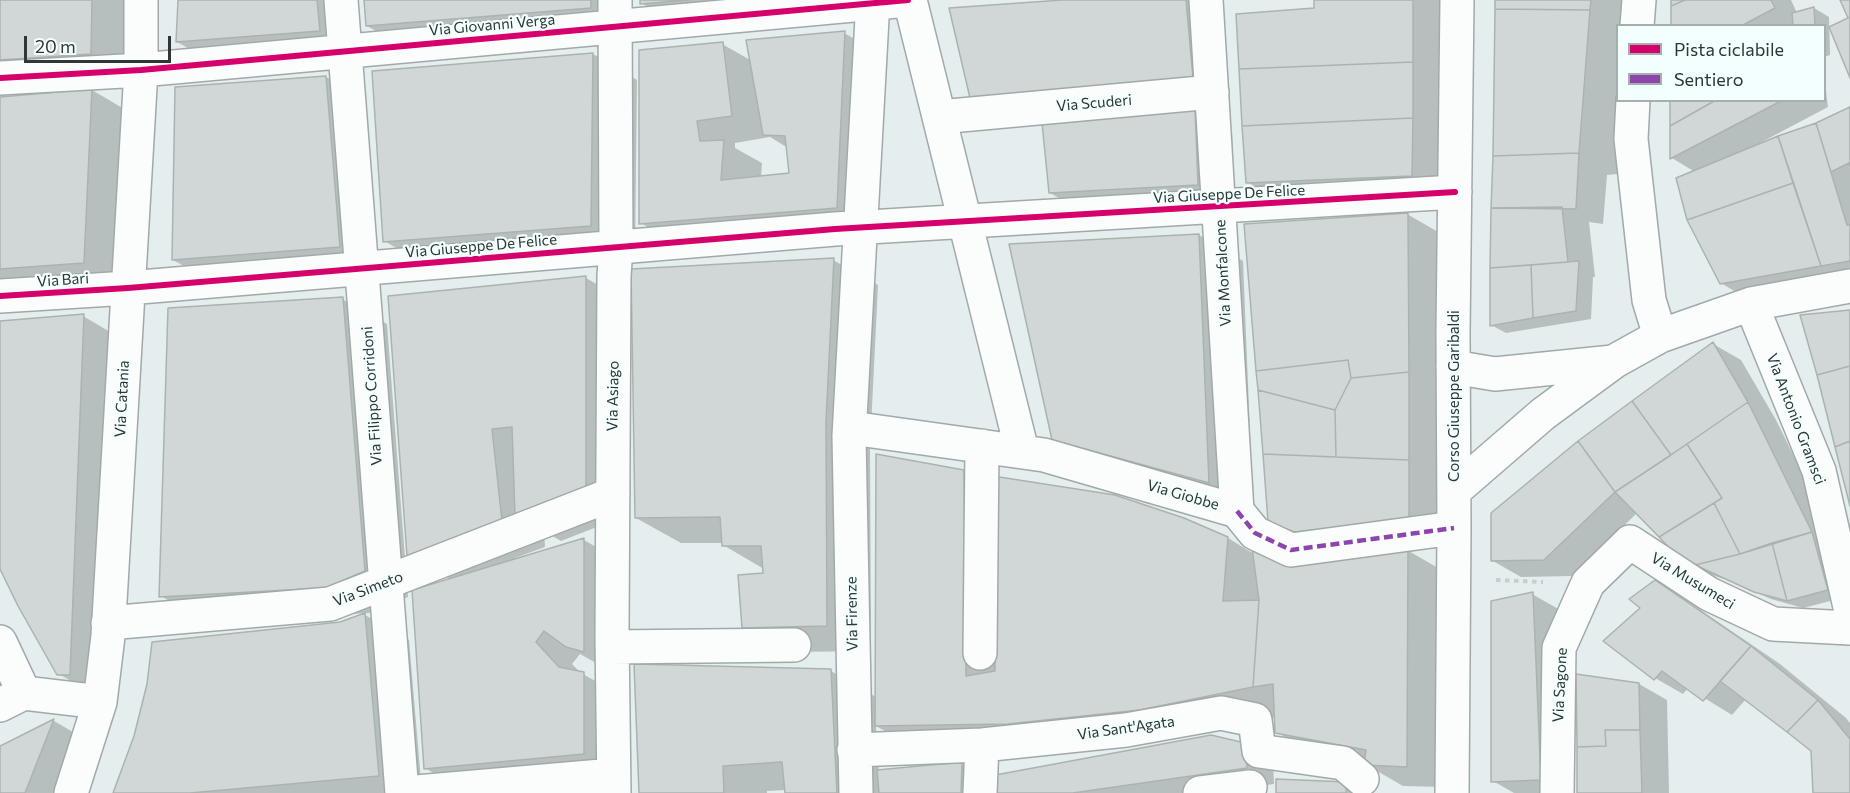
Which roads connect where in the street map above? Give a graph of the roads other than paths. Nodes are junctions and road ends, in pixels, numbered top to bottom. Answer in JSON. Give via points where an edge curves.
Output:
{"nodes":[{"id":1,"x":141,"y":0,"type":"edge"},
{"id":2,"x":341,"y":0,"type":"edge"},
{"id":3,"x":909,"y":0,"type":"edge"},
{"id":4,"x":1206,"y":0,"type":"edge"},
{"id":5,"x":1457,"y":0,"type":"edge"},
{"id":6,"x":1639,"y":0,"type":"edge"},
{"id":7,"x":864,"y":3,"type":"edge"},
{"id":8,"x":615,"y":13,"type":"edge"},
{"id":9,"x":1637,"y":24,"type":"edge"},
{"id":10,"x":345,"y":51,"type":"junction"},
{"id":11,"x":141,"y":70,"type":"junction"},
{"id":12,"x":0,"y":78,"type":"edge"},
{"id":13,"x":1212,"y":92,"type":"junction"},
{"id":14,"x":1633,"y":102,"type":"edge"},
{"id":15,"x":939,"y":117,"type":"junction"},
{"id":16,"x":1455,"y":192,"type":"junction"},
{"id":17,"x":1219,"y":206,"type":"junction"},
{"id":18,"x":965,"y":222,"type":"junction"},
{"id":19,"x":848,"y":228,"type":"junction"},
{"id":20,"x":616,"y":247,"type":"junction"},
{"id":21,"x":362,"y":268,"type":"junction"},
{"id":22,"x":1850,"y":286,"type":"edge"},
{"id":23,"x":128,"y":288,"type":"junction"},
{"id":24,"x":0,"y":296,"type":"edge"},
{"id":25,"x":1751,"y":304,"type":"junction"},
{"id":26,"x":1660,"y":336,"type":"junction"},
{"id":27,"x":1615,"y":361,"type":"junction"},
{"id":28,"x":1453,"y":367,"type":"junction"},
{"id":29,"x":850,"y":432,"type":"junction"},
{"id":30,"x":982,"y":446,"type":"junction"},
{"id":31,"x":1033,"y":453,"type":"junction"},
{"id":32,"x":1454,"y":491,"type":"junction"},
{"id":33,"x":613,"y":494,"type":"junction"},
{"id":34,"x":1237,"y":511,"type":"junction"},
{"id":35,"x":1454,"y":528,"type":"junction"},
{"id":36,"x":386,"y":582,"type":"junction"},
{"id":37,"x":1588,"y":583,"type":"joint"},
{"id":38,"x":1850,"y":607,"type":"edge"},
{"id":39,"x":108,"y":622,"type":"junction"},
{"id":40,"x":1850,"y":628,"type":"edge"},
{"id":41,"x":0,"y":642,"type":"edge"},
{"id":42,"x":794,"y":645,"type":"dead end"},
{"id":43,"x":612,"y":647,"type":"junction"},
{"id":44,"x":980,"y":653,"type":"dead end"},
{"id":45,"x":12,"y":699,"type":"edge"},
{"id":46,"x":100,"y":702,"type":"junction"},
{"id":47,"x":982,"y":745,"type":"junction"},
{"id":48,"x":854,"y":750,"type":"junction"},
{"id":49,"x":1259,"y":751,"type":"junction"},
{"id":50,"x":1362,"y":779,"type":"dead end"},
{"id":51,"x":614,"y":784,"type":"edge"},
{"id":52,"x":1250,"y":790,"type":"edge"},
{"id":53,"x":70,"y":793,"type":"edge"},
{"id":54,"x":403,"y":793,"type":"edge"},
{"id":55,"x":856,"y":793,"type":"edge"},
{"id":56,"x":980,"y":793,"type":"edge"},
{"id":57,"x":1200,"y":793,"type":"edge"},
{"id":58,"x":1452,"y":793,"type":"edge"},
{"id":59,"x":1557,"y":793,"type":"edge"}],
"edges":[{"from":1,"to":11,"type":"street","name":"Via Catania"},
{"from":2,"to":10,"type":"street","name":"Via Filippo Corridoni"},
{"from":3,"to":7,"type":"street","name":"Via Giovanni Verga"},
{"from":3,"to":15,"type":"street"},
{"from":4,"to":13,"type":"street","name":"Via Monfalcone"},
{"from":5,"to":16,"type":"street","name":"Corso Giuseppe Garibaldi"},
{"from":6,"to":9,"type":"street"},
{"from":7,"to":8,"type":"street","name":"Via Giovanni Verga"},
{"from":7,"to":19,"type":"street","name":"Via Firenze"},
{"from":8,"to":10,"type":"street","name":"Via Giovanni Verga"},
{"from":8,"to":20,"type":"street","name":"Via Asiago"},
{"from":10,"to":11,"type":"street","name":"Via Giovanni Verga"},
{"from":10,"to":21,"type":"street","name":"Via Filippo Corridoni"},
{"from":11,"to":12,"type":"street","name":"Via Giovanni Verga"},
{"from":11,"to":23,"type":"street","name":"Via Catania"},
{"from":13,"to":15,"type":"street","name":"Via Scuderi"},
{"from":13,"to":17,"type":"street","name":"Via Monfalcone"},
{"from":14,"to":26,"type":"street","via":[[1631,139],[1649,300]]},
{"from":15,"to":18,"type":"street"},
{"from":16,"to":17,"type":"street","name":"Via Giuseppe De Felice"},
{"from":16,"to":28,"type":"street","name":"Corso Giuseppe Garibaldi"},
{"from":17,"to":18,"type":"street","name":"Via Giuseppe De Felice"},
{"from":17,"to":34,"type":"street","name":"Via Monfalcone"},
{"from":18,"to":19,"type":"street","name":"Via Giuseppe De Felice"},
{"from":18,"to":31,"type":"street"},
{"from":19,"to":20,"type":"street","name":"Via Giuseppe De Felice"},
{"from":19,"to":29,"type":"street","name":"Via Firenze"},
{"from":20,"to":21,"type":"street","name":"Via Giuseppe De Felice"},
{"from":20,"to":33,"type":"street","name":"Via Asiago"},
{"from":21,"to":23,"type":"street","name":"Via Giuseppe De Felice"},
{"from":21,"to":36,"type":"street","name":"Via Filippo Corridoni"},
{"from":22,"to":25,"type":"street"},
{"from":23,"to":24,"type":"street","name":"Via Bari"},
{"from":23,"to":39,"type":"street","name":"Via Catania"},
{"from":25,"to":26,"type":"street"},
{"from":25,"to":38,"type":"street","name":"Via Antonio Gramsci","via":[[1819,471]]},
{"from":26,"to":27,"type":"street"},
{"from":27,"to":28,"type":"street","via":[[1495,374]]},
{"from":27,"to":32,"type":"street","via":[[1543,414]]},
{"from":28,"to":32,"type":"street","name":"Corso Giuseppe Garibaldi"},
{"from":29,"to":30,"type":"street","name":"Via Giobbe"},
{"from":29,"to":48,"type":"street","name":"Via Firenze"},
{"from":30,"to":31,"type":"street","name":"Via Giobbe"},
{"from":30,"to":44,"type":"street"},
{"from":31,"to":34,"type":"street","name":"Via Giobbe"},
{"from":32,"to":35,"type":"street","name":"Corso Giuseppe Garibaldi"},
{"from":33,"to":36,"type":"street","name":"Via Simeto"},
{"from":33,"to":43,"type":"street","name":"Via Asiago"},
{"from":34,"to":35,"type":"street","name":"Via Giobbe","via":[[1255,533],[1291,550]]},
{"from":35,"to":58,"type":"street","name":"Corso Giuseppe Garibaldi"},
{"from":36,"to":39,"type":"street","name":"Via Simeto","via":[[330,604]]},
{"from":36,"to":54,"type":"street","name":"Via Filippo Corridoni"},
{"from":37,"to":40,"type":"street","name":"Via Musumeci","via":[[1630,542],[1709,594],[1773,624]]},
{"from":37,"to":59,"type":"street","name":"Via Sagone","via":[[1559,648]]},
{"from":39,"to":46,"type":"street","name":"Via Catania"},
{"from":41,"to":45,"type":"street"},
{"from":42,"to":43,"type":"street"},
{"from":43,"to":51,"type":"street","name":"Via Asiago"},
{"from":45,"to":46,"type":"street"},
{"from":46,"to":53,"type":"street","name":"Via Catania"},
{"from":47,"to":48,"type":"street","name":"Via Sant'Agata"},
{"from":47,"to":49,"type":"street","name":"Via Sant'Agata","via":[[1126,730],[1221,713],[1256,720]]},
{"from":47,"to":56,"type":"street"},
{"from":48,"to":55,"type":"street","name":"Via Firenze"},
{"from":49,"to":50,"type":"street","via":[[1343,763]]},
{"from":49,"to":52,"type":"street"},
{"from":51,"to":54,"type":"street"},
{"from":52,"to":57,"type":"street"}]}
